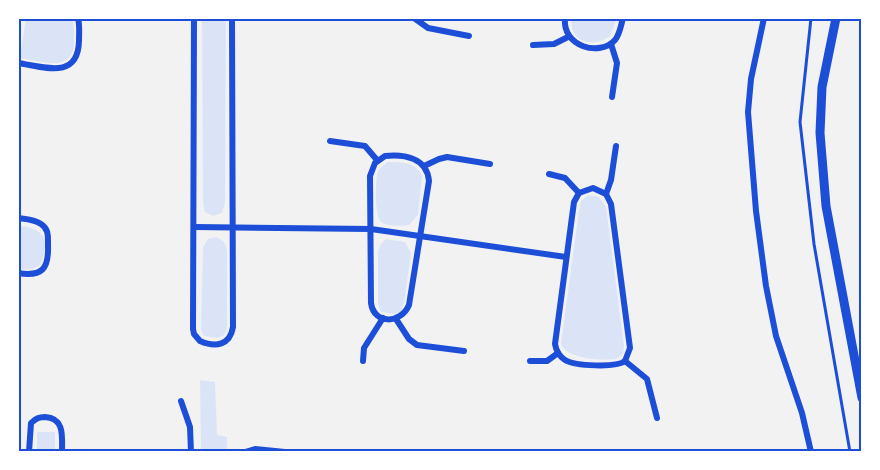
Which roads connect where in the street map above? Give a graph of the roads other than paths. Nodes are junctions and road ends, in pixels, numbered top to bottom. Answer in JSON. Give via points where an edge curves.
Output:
{"nodes":[{"id":1,"x":78,"y":18,"type":"edge"},
{"id":2,"x":194,"y":18,"type":"edge"},
{"id":3,"x":232,"y":18,"type":"edge"},
{"id":4,"x":390,"y":18,"type":"edge"},
{"id":5,"x":405,"y":18,"type":"edge"},
{"id":6,"x":414,"y":18,"type":"edge"},
{"id":7,"x":565,"y":18,"type":"edge"},
{"id":8,"x":623,"y":18,"type":"edge"},
{"id":9,"x":765,"y":18,"type":"edge"},
{"id":10,"x":836,"y":18,"type":"edge"},
{"id":11,"x":470,"y":36,"type":"dead end"},
{"id":12,"x":568,"y":37,"type":"junction"},
{"id":13,"x":611,"y":44,"type":"junction"},
{"id":14,"x":533,"y":45,"type":"dead end"},
{"id":15,"x":18,"y":63,"type":"edge"},
{"id":16,"x":612,"y":97,"type":"dead end"},
{"id":17,"x":330,"y":141,"type":"dead end"},
{"id":18,"x":616,"y":146,"type":"dead end"},
{"id":19,"x":377,"y":160,"type":"junction"},
{"id":20,"x":490,"y":164,"type":"dead end"},
{"id":21,"x":424,"y":166,"type":"junction"},
{"id":22,"x":549,"y":174,"type":"dead end"},
{"id":23,"x":579,"y":193,"type":"junction"},
{"id":24,"x":606,"y":194,"type":"junction"},
{"id":25,"x":18,"y":218,"type":"edge"},
{"id":26,"x":195,"y":226,"type":"junction"},
{"id":27,"x":233,"y":228,"type":"junction"},
{"id":28,"x":371,"y":229,"type":"junction"},
{"id":29,"x":420,"y":235,"type":"junction"},
{"id":30,"x":566,"y":257,"type":"junction"},
{"id":31,"x":18,"y":273,"type":"edge"},
{"id":32,"x":382,"y":318,"type":"junction"},
{"id":33,"x":396,"y":319,"type":"junction"},
{"id":34,"x":464,"y":351,"type":"dead end"},
{"id":35,"x":558,"y":353,"type":"junction"},
{"id":36,"x":363,"y":361,"type":"dead end"},
{"id":37,"x":530,"y":361,"type":"dead end"},
{"id":38,"x":625,"y":361,"type":"junction"},
{"id":39,"x":862,"y":398,"type":"edge"},
{"id":40,"x":181,"y":400,"type":"dead end"},
{"id":41,"x":657,"y":418,"type":"dead end"},
{"id":42,"x":29,"y":452,"type":"edge"},
{"id":43,"x":62,"y":452,"type":"edge"},
{"id":44,"x":190,"y":452,"type":"edge"},
{"id":45,"x":244,"y":452,"type":"edge"},
{"id":46,"x":285,"y":452,"type":"edge"},
{"id":47,"x":811,"y":452,"type":"edge"}],
"edges":[{"from":1,"to":15,"type":"street","via":[[79,51],[70,65],[61,69]]},
{"from":2,"to":26,"type":"street"},
{"from":3,"to":27,"type":"street"},
{"from":4,"to":5,"type":"street"},
{"from":6,"to":11,"type":"street","via":[[428,28]]},
{"from":7,"to":12,"type":"street"},
{"from":8,"to":13,"type":"street"},
{"from":9,"to":47,"type":"street","via":[[748,112],[756,211],[776,336]]},
{"from":10,"to":39,"type":"street","via":[[822,87],[820,133],[826,206]]},
{"from":12,"to":13,"type":"street","via":[[591,47]]},
{"from":12,"to":14,"type":"street","via":[[554,44]]},
{"from":13,"to":16,"type":"street","via":[[617,63]]},
{"from":17,"to":19,"type":"street","via":[[364,146]]},
{"from":18,"to":24,"type":"street"},
{"from":19,"to":21,"type":"street","via":[[390,156],[411,158]]},
{"from":19,"to":28,"type":"street","via":[[370,176]]},
{"from":20,"to":21,"type":"street","via":[[447,157]]},
{"from":21,"to":29,"type":"street","via":[[429,182]]},
{"from":22,"to":23,"type":"street","via":[[565,178]]},
{"from":23,"to":24,"type":"street","via":[[593,188]]},
{"from":23,"to":30,"type":"street","via":[[574,202]]},
{"from":24,"to":38,"type":"street","via":[[611,204],[630,348]]},
{"from":25,"to":31,"type":"street","via":[[39,223],[47,230],[49,257],[39,273]]},
{"from":26,"to":27,"type":"street"},
{"from":26,"to":27,"type":"street","via":[[194,334],[205,343],[219,345],[230,339],[233,327]]},
{"from":27,"to":28,"type":"street"},
{"from":28,"to":29,"type":"street"},
{"from":28,"to":32,"type":"street","via":[[371,303]]},
{"from":29,"to":30,"type":"street"},
{"from":29,"to":33,"type":"street","via":[[409,305],[404,315]]},
{"from":30,"to":35,"type":"street","via":[[555,339]]},
{"from":32,"to":33,"type":"street"},
{"from":32,"to":36,"type":"street","via":[[364,348]]},
{"from":33,"to":34,"type":"street","via":[[417,345]]},
{"from":35,"to":37,"type":"street","via":[[547,361]]},
{"from":35,"to":38,"type":"street","via":[[568,361],[615,366]]},
{"from":38,"to":41,"type":"street","via":[[647,379]]},
{"from":40,"to":44,"type":"street","via":[[190,427]]},
{"from":42,"to":43,"type":"street","via":[[29,427],[45,417],[60,424]]},
{"from":45,"to":46,"type":"street"}]}
